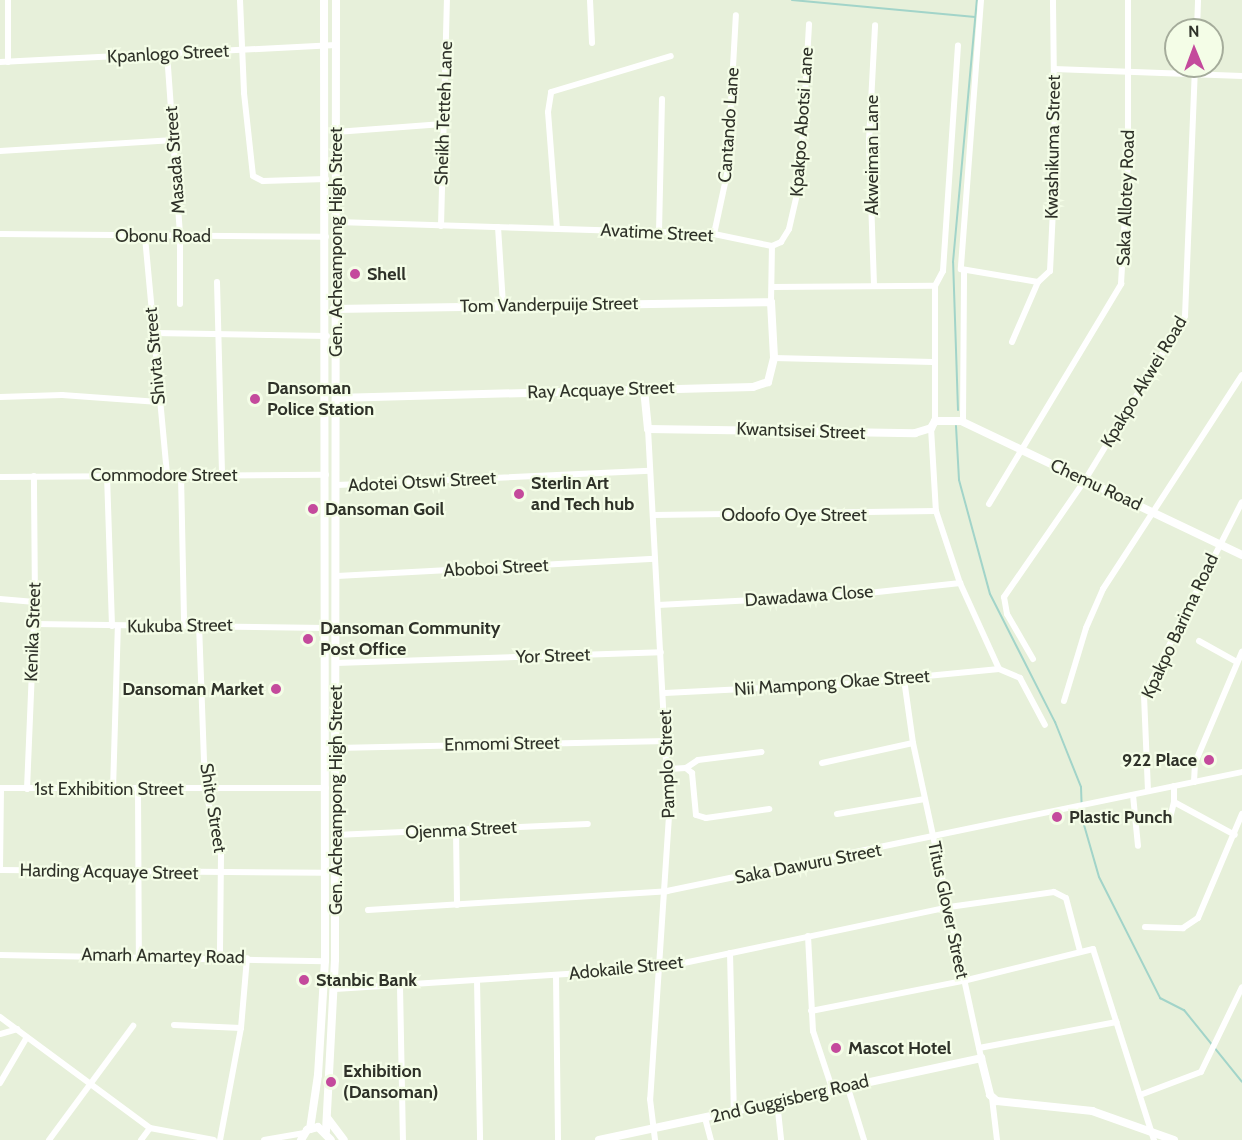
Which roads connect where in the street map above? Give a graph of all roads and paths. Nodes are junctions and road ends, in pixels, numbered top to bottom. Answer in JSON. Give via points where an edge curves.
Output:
{"nodes":[{"id":1,"x":8,"y":0,"type":"edge"},
{"id":2,"x":240,"y":0,"type":"edge"},
{"id":3,"x":324,"y":0,"type":"edge"},
{"id":4,"x":336,"y":0,"type":"edge"},
{"id":5,"x":447,"y":0,"type":"edge"},
{"id":6,"x":590,"y":0,"type":"edge"},
{"id":7,"x":981,"y":0,"type":"edge"},
{"id":8,"x":1053,"y":0,"type":"edge"},
{"id":9,"x":1128,"y":0,"type":"edge"},
{"id":10,"x":1198,"y":0,"type":"edge"},
{"id":11,"x":736,"y":15,"type":"dead end"},
{"id":12,"x":1197,"y":18,"type":"edge"},
{"id":13,"x":809,"y":24,"type":"dead end"},
{"id":14,"x":875,"y":25,"type":"dead end"},
{"id":15,"x":592,"y":43,"type":"dead end"},
{"id":16,"x":325,"y":44,"type":"junction"},
{"id":17,"x":336,"y":45,"type":"junction"},
{"id":18,"x":958,"y":45,"type":"dead end"},
{"id":19,"x":242,"y":50,"type":"junction"},
{"id":20,"x":167,"y":53,"type":"junction"},
{"id":21,"x":671,"y":56,"type":"dead end"},
{"id":22,"x":0,"y":62,"type":"edge"},
{"id":23,"x":8,"y":62,"type":"junction"},
{"id":24,"x":1054,"y":69,"type":"junction"},
{"id":25,"x":1130,"y":73,"type":"junction"},
{"id":26,"x":1164,"y":75,"type":"edge"},
{"id":27,"x":1224,"y":76,"type":"edge"},
{"id":28,"x":1242,"y":76,"type":"edge"},
{"id":29,"x":1195,"y":78,"type":"edge"},
{"id":30,"x":662,"y":99,"type":"dead end"},
{"id":31,"x":443,"y":124,"type":"junction"},
{"id":32,"x":336,"y":132,"type":"junction"},
{"id":33,"x":174,"y":140,"type":"junction"},
{"id":34,"x":0,"y":152,"type":"edge"},
{"id":35,"x":326,"y":179,"type":"junction"},
{"id":36,"x":337,"y":222,"type":"junction"},
{"id":37,"x":441,"y":226,"type":"junction"},
{"id":38,"x":498,"y":227,"type":"junction"},
{"id":39,"x":557,"y":229,"type":"junction"},
{"id":40,"x":659,"y":232,"type":"junction"},
{"id":41,"x":0,"y":234,"type":"edge"},
{"id":42,"x":714,"y":234,"type":"junction"},
{"id":43,"x":180,"y":236,"type":"junction"},
{"id":44,"x":145,"y":237,"type":"junction"},
{"id":45,"x":327,"y":237,"type":"junction"},
{"id":46,"x":772,"y":246,"type":"junction"},
{"id":47,"x":964,"y":271,"type":"junction"},
{"id":48,"x":1036,"y":281,"type":"junction"},
{"id":49,"x":217,"y":282,"type":"dead end"},
{"id":50,"x":874,"y":285,"type":"junction"},
{"id":51,"x":935,"y":286,"type":"junction"},
{"id":52,"x":771,"y":287,"type":"junction"},
{"id":53,"x":771,"y":302,"type":"junction"},
{"id":54,"x":180,"y":304,"type":"dead end"},
{"id":55,"x":503,"y":305,"type":"junction"},
{"id":56,"x":327,"y":309,"type":"junction"},
{"id":57,"x":337,"y":309,"type":"junction"},
{"id":58,"x":154,"y":333,"type":"junction"},
{"id":59,"x":218,"y":335,"type":"junction"},
{"id":60,"x":327,"y":336,"type":"junction"},
{"id":61,"x":1012,"y":342,"type":"dead end"},
{"id":62,"x":774,"y":358,"type":"junction"},
{"id":63,"x":933,"y":362,"type":"junction"},
{"id":64,"x":1242,"y":375,"type":"edge"},
{"id":65,"x":644,"y":388,"type":"junction"},
{"id":66,"x":0,"y":397,"type":"edge"},
{"id":67,"x":336,"y":398,"type":"junction"},
{"id":68,"x":159,"y":402,"type":"junction"},
{"id":69,"x":948,"y":420,"type":"joint"},
{"id":70,"x":962,"y":421,"type":"junction"},
{"id":71,"x":933,"y":425,"type":"junction"},
{"id":72,"x":648,"y":429,"type":"junction"},
{"id":73,"x":1020,"y":449,"type":"junction"},
{"id":74,"x":650,"y":471,"type":"junction"},
{"id":75,"x":107,"y":475,"type":"junction"},
{"id":76,"x":167,"y":475,"type":"junction"},
{"id":77,"x":181,"y":475,"type":"junction"},
{"id":78,"x":222,"y":475,"type":"junction"},
{"id":79,"x":327,"y":475,"type":"junction"},
{"id":80,"x":34,"y":476,"type":"junction"},
{"id":81,"x":0,"y":477,"type":"edge"},
{"id":82,"x":1085,"y":480,"type":"junction"},
{"id":83,"x":337,"y":485,"type":"junction"},
{"id":84,"x":1242,"y":502,"type":"edge"},
{"id":85,"x":989,"y":504,"type":"dead end"},
{"id":86,"x":936,"y":511,"type":"junction"},
{"id":87,"x":1152,"y":512,"type":"junction"},
{"id":88,"x":653,"y":516,"type":"junction"},
{"id":89,"x":1220,"y":544,"type":"junction"},
{"id":90,"x":1242,"y":555,"type":"edge"},
{"id":91,"x":655,"y":559,"type":"junction"},
{"id":92,"x":337,"y":576,"type":"junction"},
{"id":93,"x":960,"y":583,"type":"junction"},
{"id":94,"x":0,"y":599,"type":"edge"},
{"id":95,"x":35,"y":602,"type":"junction"},
{"id":96,"x":658,"y":605,"type":"junction"},
{"id":97,"x":34,"y":624,"type":"junction"},
{"id":98,"x":184,"y":624,"type":"junction"},
{"id":99,"x":199,"y":624,"type":"junction"},
{"id":100,"x":115,"y":626,"type":"junction"},
{"id":101,"x":326,"y":628,"type":"junction"},
{"id":102,"x":1199,"y":641,"type":"dead end"},
{"id":103,"x":662,"y":652,"type":"junction"},
{"id":104,"x":1242,"y":652,"type":"edge"},
{"id":105,"x":1033,"y":659,"type":"dead end"},
{"id":106,"x":1237,"y":662,"type":"junction"},
{"id":107,"x":336,"y":663,"type":"junction"},
{"id":108,"x":999,"y":669,"type":"junction"},
{"id":109,"x":904,"y":679,"type":"junction"},
{"id":110,"x":665,"y":693,"type":"junction"},
{"id":111,"x":1064,"y":701,"type":"dead end"},
{"id":112,"x":1045,"y":726,"type":"dead end"},
{"id":113,"x":667,"y":741,"type":"junction"},
{"id":114,"x":913,"y":742,"type":"junction"},
{"id":115,"x":336,"y":748,"type":"junction"},
{"id":116,"x":761,"y":752,"type":"dead end"},
{"id":117,"x":822,"y":763,"type":"dead end"},
{"id":118,"x":687,"y":768,"type":"junction"},
{"id":119,"x":668,"y":770,"type":"junction"},
{"id":120,"x":1242,"y":772,"type":"edge"},
{"id":121,"x":1194,"y":782,"type":"junction"},
{"id":122,"x":1174,"y":786,"type":"junction"},
{"id":123,"x":326,"y":788,"type":"junction"},
{"id":124,"x":1,"y":789,"type":"edge"},
{"id":125,"x":27,"y":789,"type":"junction"},
{"id":126,"x":206,"y":789,"type":"junction"},
{"id":127,"x":113,"y":790,"type":"junction"},
{"id":128,"x":138,"y":790,"type":"junction"},
{"id":129,"x":1148,"y":791,"type":"junction"},
{"id":130,"x":1133,"y":795,"type":"junction"},
{"id":131,"x":925,"y":799,"type":"junction"},
{"id":132,"x":1174,"y":802,"type":"junction"},
{"id":133,"x":769,"y":809,"type":"dead end"},
{"id":134,"x":837,"y":814,"type":"dead end"},
{"id":135,"x":1242,"y":814,"type":"edge"},
{"id":136,"x":1169,"y":822,"type":"dead end"},
{"id":137,"x":588,"y":824,"type":"dead end"},
{"id":138,"x":456,"y":831,"type":"junction"},
{"id":139,"x":335,"y":835,"type":"junction"},
{"id":140,"x":1235,"y":835,"type":"junction"},
{"id":141,"x":933,"y":838,"type":"junction"},
{"id":142,"x":1138,"y":846,"type":"dead end"},
{"id":143,"x":0,"y":870,"type":"edge"},
{"id":144,"x":141,"y":872,"type":"junction"},
{"id":145,"x":222,"y":873,"type":"junction"},
{"id":146,"x":325,"y":873,"type":"junction"},
{"id":147,"x":667,"y":891,"type":"junction"},
{"id":148,"x":457,"y":905,"type":"junction"},
{"id":149,"x":949,"y":907,"type":"junction"},
{"id":150,"x":368,"y":910,"type":"dead end"},
{"id":151,"x":1145,"y":927,"type":"dead end"},
{"id":152,"x":808,"y":936,"type":"junction"},
{"id":153,"x":1080,"y":951,"type":"junction"},
{"id":154,"x":730,"y":953,"type":"junction"},
{"id":155,"x":0,"y":955,"type":"edge"},
{"id":156,"x":139,"y":955,"type":"junction"},
{"id":157,"x":220,"y":957,"type":"junction"},
{"id":158,"x":247,"y":958,"type":"junction"},
{"id":159,"x":326,"y":962,"type":"junction"},
{"id":160,"x":660,"y":968,"type":"junction"},
{"id":161,"x":556,"y":975,"type":"junction"},
{"id":162,"x":477,"y":980,"type":"junction"},
{"id":163,"x":963,"y":981,"type":"junction"},
{"id":164,"x":400,"y":986,"type":"junction"},
{"id":165,"x":1242,"y":987,"type":"edge"},
{"id":166,"x":335,"y":989,"type":"junction"},
{"id":167,"x":811,"y":1011,"type":"junction"},
{"id":168,"x":0,"y":1017,"type":"edge"},
{"id":169,"x":1117,"y":1022,"type":"junction"},
{"id":170,"x":174,"y":1025,"type":"dead end"},
{"id":171,"x":133,"y":1026,"type":"dead end"},
{"id":172,"x":241,"y":1028,"type":"junction"},
{"id":173,"x":17,"y":1029,"type":"junction"},
{"id":174,"x":0,"y":1034,"type":"edge"},
{"id":175,"x":27,"y":1037,"type":"junction"},
{"id":176,"x":979,"y":1048,"type":"junction"},
{"id":177,"x":981,"y":1058,"type":"junction"},
{"id":178,"x":0,"y":1083,"type":"edge"},
{"id":179,"x":90,"y":1084,"type":"junction"},
{"id":180,"x":848,"y":1085,"type":"junction"},
{"id":181,"x":832,"y":1088,"type":"junction"},
{"id":182,"x":1140,"y":1095,"type":"junction"},
{"id":183,"x":992,"y":1098,"type":"junction"},
{"id":184,"x":777,"y":1101,"type":"junction"},
{"id":185,"x":734,"y":1112,"type":"junction"},
{"id":186,"x":327,"y":1115,"type":"junction"},
{"id":187,"x":705,"y":1118,"type":"junction"},
{"id":188,"x":150,"y":1128,"type":"junction"},
{"id":189,"x":653,"y":1130,"type":"junction"},
{"id":190,"x":305,"y":1134,"type":"edge"},
{"id":191,"x":329,"y":1136,"type":"edge"},
{"id":192,"x":1154,"y":1136,"type":"edge"},
{"id":193,"x":50,"y":1140,"type":"edge"},
{"id":194,"x":141,"y":1140,"type":"edge"},
{"id":195,"x":214,"y":1140,"type":"edge"},
{"id":196,"x":220,"y":1140,"type":"edge"},
{"id":197,"x":264,"y":1140,"type":"edge"},
{"id":198,"x":343,"y":1140,"type":"edge"},
{"id":199,"x":403,"y":1140,"type":"edge"},
{"id":200,"x":480,"y":1140,"type":"edge"},
{"id":201,"x":558,"y":1140,"type":"edge"},
{"id":202,"x":599,"y":1140,"type":"edge"},
{"id":203,"x":655,"y":1140,"type":"edge"},
{"id":204,"x":711,"y":1140,"type":"edge"},
{"id":205,"x":781,"y":1140,"type":"edge"},
{"id":206,"x":864,"y":1140,"type":"edge"},
{"id":207,"x":997,"y":1140,"type":"edge"},
{"id":208,"x":1174,"y":1140,"type":"edge"}],
"edges":[{"from":1,"to":23,"type":"street"},
{"from":2,"to":19,"type":"street"},
{"from":3,"to":16,"type":"main road","name":"Gen. Acheampong High Street"},
{"from":4,"to":17,"type":"main road","name":"Gen. Acheampong High Street"},
{"from":5,"to":31,"type":"street","name":"Sheikh Tetteh Lane"},
{"from":6,"to":15,"type":"street"},
{"from":7,"to":47,"type":"street","via":[[960,255]]},
{"from":8,"to":24,"type":"street","name":"Kwashikuma Street"},
{"from":9,"to":25,"type":"street","name":"Saka Allotey Road"},
{"from":10,"to":12,"type":"street"},
{"from":11,"to":42,"type":"street","name":"Cantando Lane","via":[[727,174]]},
{"from":13,"to":46,"type":"street","name":"Kpakpo Abotsi Lane","via":[[800,181],[789,229],[781,243]]},
{"from":14,"to":50,"type":"street","name":"Akweiman Lane","via":[[869,141]]},
{"from":16,"to":17,"type":"street","name":"Kpanlogo Street"},
{"from":16,"to":19,"type":"street","name":"Kpanlogo Street"},
{"from":16,"to":35,"type":"main road","name":"Gen. Acheampong High Street"},
{"from":17,"to":32,"type":"main road","name":"Gen. Acheampong High Street"},
{"from":18,"to":51,"type":"street","via":[[943,271]]},
{"from":19,"to":20,"type":"street","name":"Kpanlogo Street"},
{"from":19,"to":35,"type":"street","via":[[253,176],[263,181]]},
{"from":20,"to":23,"type":"street","name":"Kpanlogo Street"},
{"from":20,"to":33,"type":"street","name":"Masada Street"},
{"from":21,"to":39,"type":"street","via":[[551,92],[548,112]]},
{"from":22,"to":23,"type":"street","name":"Kpanlogo Street"},
{"from":24,"to":25,"type":"street"},
{"from":24,"to":48,"type":"street","name":"Kwashikuma Street","via":[[1050,271]]},
{"from":25,"to":26,"type":"street"},
{"from":25,"to":73,"type":"street","name":"Saka Allotey Road","via":[[1121,284]]},
{"from":27,"to":28,"type":"street"},
{"from":29,"to":82,"type":"street","name":"Kpakpo Akwei Road","via":[[1185,316]]},
{"from":30,"to":40,"type":"street"},
{"from":31,"to":32,"type":"street"},
{"from":31,"to":37,"type":"street","name":"Sheikh Tetteh Lane"},
{"from":32,"to":36,"type":"main road","name":"Gen. Acheampong High Street"},
{"from":33,"to":34,"type":"street"},
{"from":33,"to":43,"type":"street","name":"Masada Street"},
{"from":35,"to":45,"type":"main road","name":"Gen. Acheampong High Street"},
{"from":36,"to":37,"type":"street","name":"Avatime Street"},
{"from":36,"to":57,"type":"main road","name":"Gen. Acheampong High Street"},
{"from":37,"to":38,"type":"street","name":"Avatime Street"},
{"from":38,"to":39,"type":"street","name":"Avatime Street"},
{"from":38,"to":55,"type":"street"},
{"from":39,"to":40,"type":"street","name":"Avatime Street"},
{"from":40,"to":42,"type":"street","name":"Avatime Street"},
{"from":41,"to":44,"type":"street","name":"Obonu Road"},
{"from":42,"to":46,"type":"street","name":"Avatime Street"},
{"from":43,"to":44,"type":"street","name":"Obonu Road"},
{"from":43,"to":45,"type":"street","name":"Obonu Road"},
{"from":43,"to":54,"type":"street","name":"Masada Street"},
{"from":44,"to":58,"type":"street","name":"Shivta Street"},
{"from":45,"to":56,"type":"main road","name":"Gen. Acheampong High Street"},
{"from":46,"to":52,"type":"street"},
{"from":47,"to":48,"type":"street"},
{"from":47,"to":70,"type":"street"},
{"from":48,"to":61,"type":"street","name":"Kwashikuma Street"},
{"from":49,"to":59,"type":"street"},
{"from":50,"to":51,"type":"street"},
{"from":50,"to":52,"type":"street"},
{"from":51,"to":63,"type":"street"},
{"from":52,"to":53,"type":"street","name":"Ray Acquaye Street"},
{"from":53,"to":55,"type":"main road","name":"Tom Vanderpuije Street"},
{"from":53,"to":62,"type":"main road","name":"Ray Acquaye Street"},
{"from":55,"to":57,"type":"main road","name":"Tom Vanderpuije Street"},
{"from":56,"to":57,"type":"main road","name":"Tom Vanderpuije Street"},
{"from":56,"to":60,"type":"main road","name":"Gen. Acheampong High Street"},
{"from":57,"to":67,"type":"main road","name":"Gen. Acheampong High Street"},
{"from":58,"to":59,"type":"street"},
{"from":58,"to":68,"type":"street","name":"Shivta Street"},
{"from":59,"to":60,"type":"street"},
{"from":59,"to":78,"type":"street"},
{"from":60,"to":79,"type":"main road","name":"Gen. Acheampong High Street"},
{"from":62,"to":63,"type":"street"},
{"from":62,"to":65,"type":"main road","name":"Ray Acquaye Street","via":[[771,378],[762,386]]},
{"from":63,"to":71,"type":"street"},
{"from":64,"to":87,"type":"street"},
{"from":65,"to":67,"type":"main road","name":"Ray Acquaye Street"},
{"from":65,"to":72,"type":"main road","name":"Pamplo Street"},
{"from":66,"to":68,"type":"street","via":[[62,395]]},
{"from":67,"to":83,"type":"main road","name":"Gen. Acheampong High Street"},
{"from":68,"to":76,"type":"street","name":"Shivta Street"},
{"from":69,"to":70,"type":"main road","name":"Chemu Road"},
{"from":69,"to":71,"type":"main road","name":"Kwantsisei Street"},
{"from":70,"to":73,"type":"main road","name":"Chemu Road"},
{"from":71,"to":72,"type":"main road","name":"Kwantsisei Street","via":[[915,433]]},
{"from":71,"to":86,"type":"street"},
{"from":72,"to":74,"type":"street","name":"Pamplo Street"},
{"from":73,"to":82,"type":"main road","name":"Chemu Road"},
{"from":73,"to":85,"type":"street","name":"Saka Allotey Road"},
{"from":74,"to":83,"type":"street","name":"Adotei Otswi Street"},
{"from":74,"to":88,"type":"street","name":"Pamplo Street"},
{"from":75,"to":76,"type":"street","name":"Commodore Street"},
{"from":75,"to":80,"type":"street","name":"Commodore Street"},
{"from":75,"to":100,"type":"street"},
{"from":76,"to":77,"type":"street","name":"Commodore Street"},
{"from":77,"to":78,"type":"street","name":"Commodore Street"},
{"from":77,"to":98,"type":"street"},
{"from":78,"to":79,"type":"street","name":"Commodore Street"},
{"from":79,"to":101,"type":"main road","name":"Gen. Acheampong High Street"},
{"from":80,"to":81,"type":"street","name":"Commodore Street"},
{"from":80,"to":95,"type":"street","name":"Kenika Street"},
{"from":82,"to":87,"type":"main road","name":"Chemu Road"},
{"from":82,"to":105,"type":"street","name":"Kpakpo Akwei Road","via":[[1004,597],[1006,614]]},
{"from":83,"to":92,"type":"main road","name":"Gen. Acheampong High Street"},
{"from":84,"to":89,"type":"street","name":"Kpakpo Barima Road"},
{"from":86,"to":88,"type":"street","name":"Odoofo Oye Street"},
{"from":86,"to":93,"type":"street"},
{"from":87,"to":89,"type":"main road","name":"Chemu Road"},
{"from":87,"to":111,"type":"street","via":[[1103,588],[1086,628]]},
{"from":88,"to":91,"type":"street","name":"Pamplo Street"},
{"from":89,"to":90,"type":"main road","name":"Chemu Road"},
{"from":89,"to":129,"type":"street","name":"Kpakpo Barima Road","via":[[1144,695]]},
{"from":91,"to":92,"type":"street","name":"Aboboi Street"},
{"from":91,"to":96,"type":"street","name":"Pamplo Street"},
{"from":92,"to":107,"type":"main road","name":"Gen. Acheampong High Street"},
{"from":93,"to":96,"type":"street","name":"Dawadawa Close","via":[[850,595]]},
{"from":93,"to":108,"type":"street"},
{"from":94,"to":95,"type":"street"},
{"from":95,"to":97,"type":"street","name":"Kenika Street"},
{"from":96,"to":103,"type":"street","name":"Pamplo Street"},
{"from":97,"to":100,"type":"street","name":"Kukuba Street"},
{"from":97,"to":125,"type":"street","name":"Kenika Street"},
{"from":98,"to":99,"type":"street","name":"Kukuba Street"},
{"from":98,"to":100,"type":"street","name":"Kukuba Street"},
{"from":99,"to":101,"type":"street","name":"Kukuba Street"},
{"from":99,"to":126,"type":"street","name":"Shito Street"},
{"from":100,"to":127,"type":"street"},
{"from":101,"to":123,"type":"main road","name":"Gen. Acheampong High Street"},
{"from":102,"to":106,"type":"street"},
{"from":103,"to":107,"type":"street","name":"Yor Street"},
{"from":103,"to":110,"type":"street","name":"Pamplo Street"},
{"from":104,"to":106,"type":"street"},
{"from":106,"to":121,"type":"street","via":[[1195,763]]},
{"from":107,"to":115,"type":"main road","name":"Gen. Acheampong High Street"},
{"from":108,"to":109,"type":"street","name":"Nii Mampong Okae Street"},
{"from":108,"to":112,"type":"street","via":[[1020,678]]},
{"from":109,"to":110,"type":"street","name":"Nii Mampong Okae Street"},
{"from":109,"to":114,"type":"street","name":"Titus Glover Street"},
{"from":110,"to":113,"type":"street","name":"Pamplo Street"},
{"from":113,"to":115,"type":"street","name":"Enmomi Street"},
{"from":113,"to":119,"type":"street","name":"Pamplo Street"},
{"from":114,"to":117,"type":"street"},
{"from":114,"to":131,"type":"street","name":"Titus Glover Street"},
{"from":115,"to":139,"type":"main road","name":"Gen. Acheampong High Street"},
{"from":116,"to":118,"type":"street","via":[[698,760]]},
{"from":118,"to":119,"type":"street"},
{"from":118,"to":133,"type":"street","via":[[692,773],[696,815],[706,818]]},
{"from":119,"to":147,"type":"street","name":"Pamplo Street"},
{"from":120,"to":121,"type":"street","name":"Saka Dawuru Street"},
{"from":121,"to":122,"type":"street","name":"Saka Dawuru Street"},
{"from":122,"to":129,"type":"street","name":"Saka Dawuru Street"},
{"from":122,"to":132,"type":"street"},
{"from":123,"to":126,"type":"street","name":"1st Exhibition Street"},
{"from":123,"to":146,"type":"main road","name":"Gen. Acheampong High Street"},
{"from":124,"to":125,"type":"street","name":"1st Exhibition Street"},
{"from":124,"to":143,"type":"street"},
{"from":125,"to":127,"type":"street","name":"1st Exhibition Street"},
{"from":126,"to":128,"type":"street","name":"1st Exhibition Street"},
{"from":126,"to":145,"type":"street","name":"Shito Street"},
{"from":127,"to":128,"type":"street","name":"1st Exhibition Street"},
{"from":128,"to":144,"type":"street"},
{"from":129,"to":130,"type":"street","name":"Saka Dawuru Street"},
{"from":130,"to":141,"type":"street","name":"Saka Dawuru Street"},
{"from":130,"to":142,"type":"street"},
{"from":131,"to":134,"type":"street"},
{"from":131,"to":141,"type":"street","name":"Titus Glover Street"},
{"from":132,"to":136,"type":"street"},
{"from":132,"to":140,"type":"street"},
{"from":135,"to":140,"type":"street"},
{"from":137,"to":138,"type":"street","name":"Ojenma Street"},
{"from":138,"to":139,"type":"street","name":"Ojenma Street"},
{"from":138,"to":148,"type":"street"},
{"from":139,"to":166,"type":"main road","name":"Gen. Acheampong High Street"},
{"from":140,"to":151,"type":"street","via":[[1192,925]]},
{"from":141,"to":147,"type":"street","name":"Saka Dawuru Street"},
{"from":141,"to":149,"type":"street","name":"Titus Glover Street"},
{"from":143,"to":144,"type":"street","name":"Harding Acquaye Street"},
{"from":144,"to":145,"type":"street","name":"Harding Acquaye Street"},
{"from":144,"to":156,"type":"street"},
{"from":145,"to":146,"type":"street","name":"Harding Acquaye Street"},
{"from":145,"to":157,"type":"street","name":"Shito Street"},
{"from":146,"to":159,"type":"main road","name":"Gen. Acheampong High Street"},
{"from":147,"to":148,"type":"street","name":"Saka Dawuru Street"},
{"from":147,"to":160,"type":"street","name":"Pamplo Street"},
{"from":148,"to":150,"type":"street","name":"Saka Dawuru Street"},
{"from":149,"to":152,"type":"street","name":"Adokaile Street"},
{"from":149,"to":153,"type":"street","name":"Adokaile Street","via":[[1059,892],[1066,898]]},
{"from":149,"to":163,"type":"street","name":"Titus Glover Street"},
{"from":152,"to":154,"type":"street","name":"Adokaile Street"},
{"from":152,"to":167,"type":"street"},
{"from":153,"to":163,"type":"street"},
{"from":153,"to":169,"type":"street","via":[[1091,949]]},
{"from":154,"to":160,"type":"street","name":"Adokaile Street"},
{"from":154,"to":185,"type":"street"},
{"from":155,"to":156,"type":"street","name":"Amarh Amartey Road"},
{"from":156,"to":157,"type":"street","name":"Amarh Amartey Road"},
{"from":157,"to":158,"type":"street","name":"Amarh Amartey Road"},
{"from":158,"to":159,"type":"street","name":"Amarh Amartey Road"},
{"from":158,"to":172,"type":"street"},
{"from":159,"to":190,"type":"main road","name":"Gen. Acheampong High Street","via":[[318,1075]]},
{"from":160,"to":161,"type":"street","name":"Adokaile Street"},
{"from":160,"to":189,"type":"street","name":"Pamplo Street","via":[[650,1100]]},
{"from":161,"to":162,"type":"street","name":"Adokaile Street"},
{"from":161,"to":201,"type":"street"},
{"from":162,"to":164,"type":"street","name":"Adokaile Street"},
{"from":162,"to":200,"type":"street"},
{"from":163,"to":167,"type":"street"},
{"from":163,"to":176,"type":"street","name":"Titus Glover Street"},
{"from":164,"to":166,"type":"street","name":"Adokaile Street"},
{"from":164,"to":199,"type":"street"},
{"from":165,"to":182,"type":"street","via":[[1201,1072]]},
{"from":166,"to":186,"type":"main road","name":"Gen. Acheampong High Street"},
{"from":167,"to":181,"type":"street","via":[[815,1040]]},
{"from":168,"to":173,"type":"street"},
{"from":169,"to":176,"type":"street"},
{"from":169,"to":182,"type":"street"},
{"from":170,"to":172,"type":"street"},
{"from":171,"to":179,"type":"street"},
{"from":172,"to":196,"type":"street"},
{"from":173,"to":174,"type":"street"},
{"from":173,"to":175,"type":"street"},
{"from":175,"to":178,"type":"street"},
{"from":175,"to":179,"type":"street"},
{"from":176,"to":177,"type":"street","name":"Titus Glover Street"},
{"from":177,"to":180,"type":"main road","name":"2nd Guggisberg Road"},
{"from":177,"to":183,"type":"main road","name":"Titus Glover Street"},
{"from":179,"to":188,"type":"street"},
{"from":179,"to":193,"type":"street"},
{"from":180,"to":181,"type":"main road","name":"2nd Guggisberg Road"},
{"from":180,"to":206,"type":"street"},
{"from":181,"to":184,"type":"main road","name":"2nd Guggisberg Road"},
{"from":182,"to":192,"type":"street"},
{"from":183,"to":192,"type":"main road","via":[[1081,1108]]},
{"from":183,"to":207,"type":"street","name":"Titus Glover Street"},
{"from":184,"to":185,"type":"main road","name":"2nd Guggisberg Road"},
{"from":184,"to":205,"type":"street"},
{"from":185,"to":187,"type":"main road","name":"2nd Guggisberg Road"},
{"from":186,"to":191,"type":"main road","name":"Gen. Acheampong High Street"},
{"from":186,"to":198,"type":"main road","via":[[331,1127]]},
{"from":187,"to":189,"type":"main road","name":"2nd Guggisberg Road"},
{"from":187,"to":204,"type":"street"},
{"from":188,"to":194,"type":"street"},
{"from":188,"to":195,"type":"street"},
{"from":189,"to":202,"type":"main road","name":"2nd Guggisberg Road"},
{"from":189,"to":203,"type":"street","name":"Pamplo Street"},
{"from":190,"to":191,"type":"main road"},
{"from":190,"to":197,"type":"street"},
{"from":191,"to":198,"type":"main road"},
{"from":192,"to":208,"type":"main road"}]}
